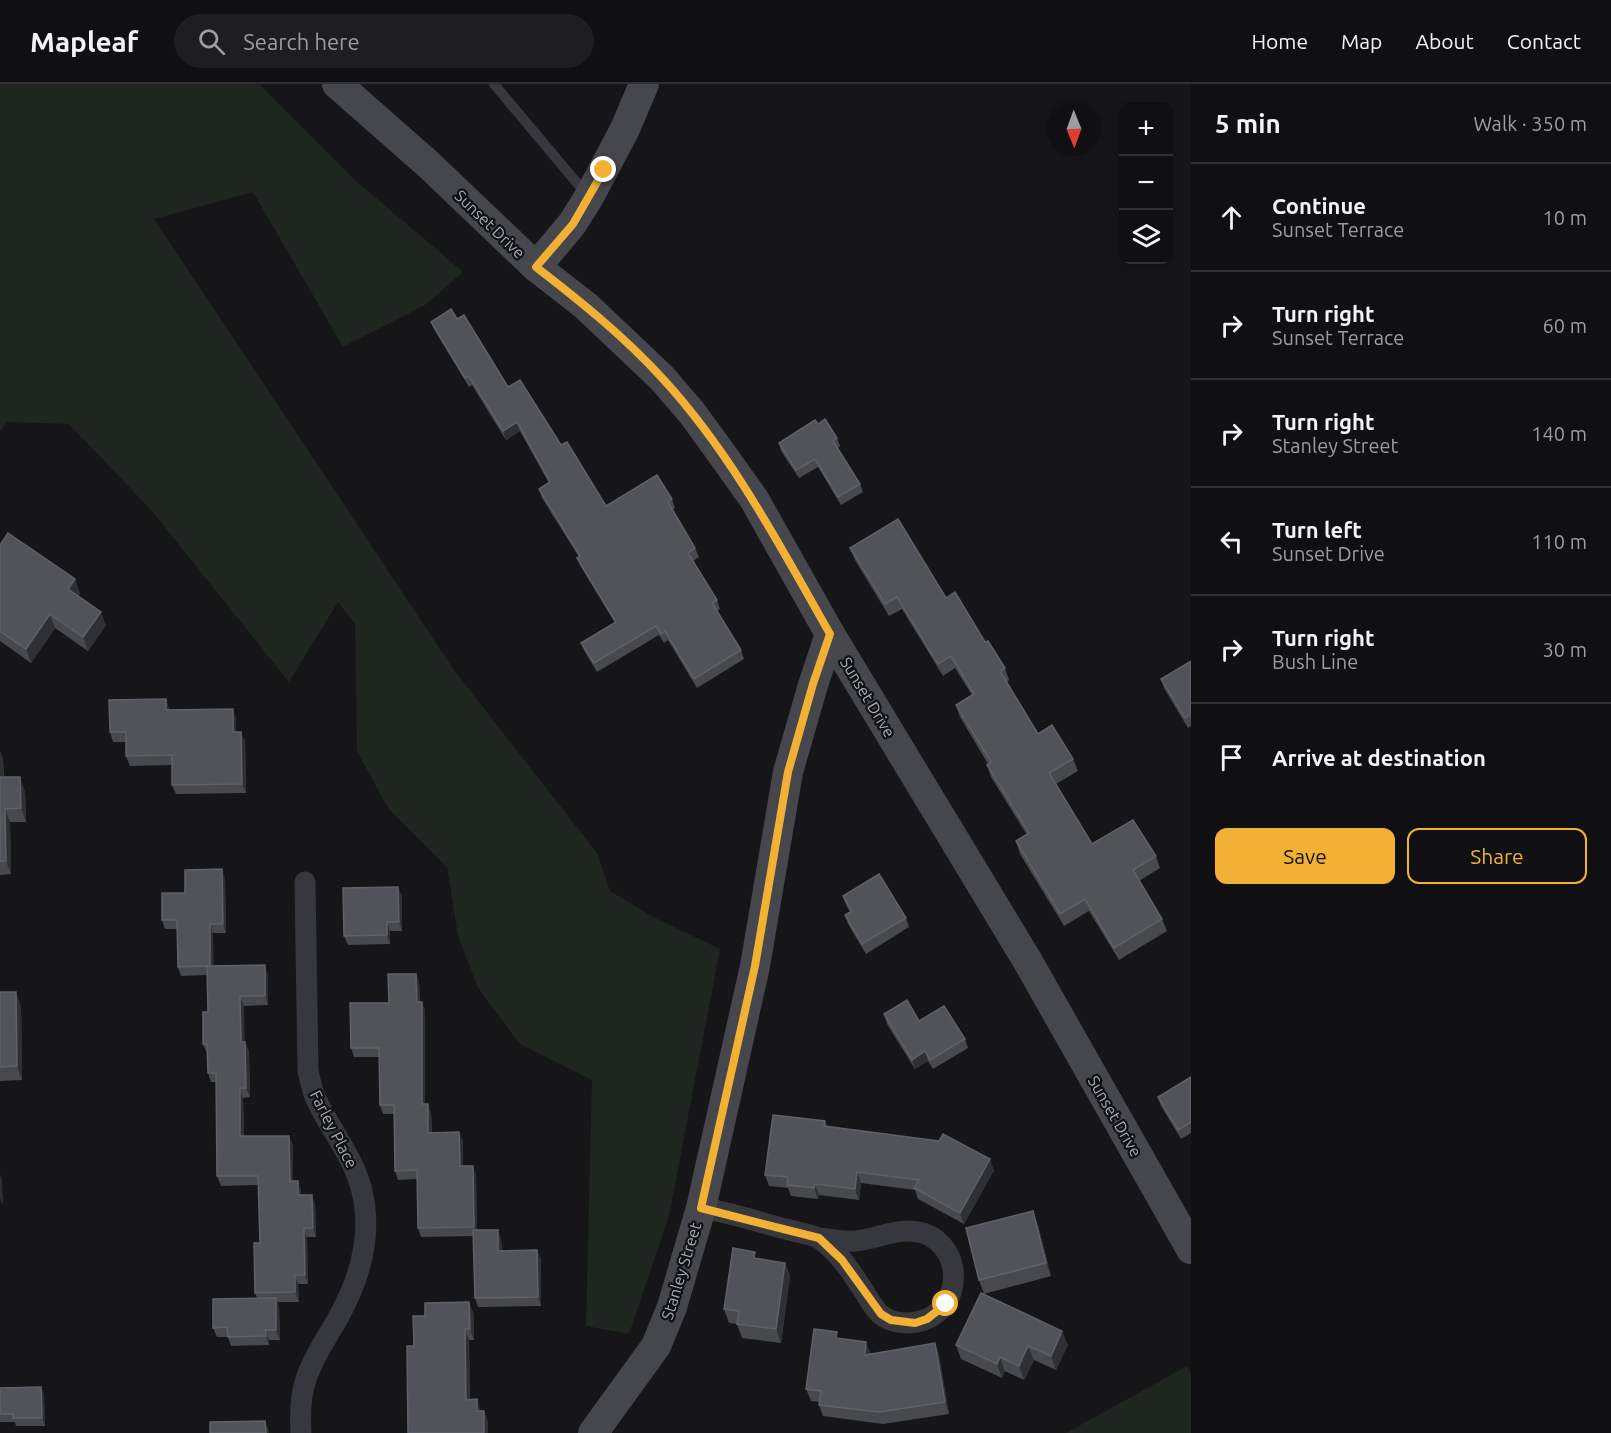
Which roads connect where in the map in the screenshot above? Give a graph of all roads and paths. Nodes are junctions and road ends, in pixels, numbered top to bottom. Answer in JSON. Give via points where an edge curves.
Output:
{"nodes":[{"id":1,"x":337,"y":84,"type":"edge"},
{"id":2,"x":494,"y":84,"type":"edge"},
{"id":3,"x":644,"y":84,"type":"edge"},
{"id":4,"x":589,"y":197,"type":"junction"},
{"id":5,"x":536,"y":267,"type":"junction"},
{"id":6,"x":830,"y":634,"type":"junction"},
{"id":7,"x":305,"y":882,"type":"dead end"},
{"id":8,"x":701,"y":1208,"type":"junction"},
{"id":9,"x":819,"y":1238,"type":"junction"},
{"id":10,"x":1191,"y":1250,"type":"edge"},
{"id":11,"x":301,"y":1433,"type":"edge"},
{"id":12,"x":592,"y":1433,"type":"edge"}],
"edges":[{"from":1,"to":5,"type":"main road","name":"Sunset Drive"},
{"from":2,"to":4,"type":"lane"},
{"from":3,"to":4,"type":"main road"},
{"from":4,"to":5,"type":"main road","via":[[573,224]]},
{"from":5,"to":6,"type":"main road","name":"Sunset Drive","via":[[586,306],[662,378],[692,413],[754,500]]},
{"from":6,"to":8,"type":"main road","name":"Stanley Street","via":[[788,772],[755,966]]},
{"from":6,"to":10,"type":"main road","name":"Sunset Drive","via":[[1027,960]]},
{"from":7,"to":11,"type":"street","name":"Farley Place","via":[[308,1071],[314,1095],[352,1160],[365,1209],[366,1234],[362,1261],[351,1291],[305,1379],[300,1401]]},
{"from":8,"to":9,"type":"street"},
{"from":8,"to":12,"type":"main road","name":"Stanley Street","via":[[672,1307],[656,1346]]},
{"from":9,"to":9,"type":"street","via":[[842,1260],[881,1314],[891,1320],[915,1323],[927,1319],[946,1304],[952,1293],[954,1269],[950,1258],[944,1247],[925,1233],[901,1231],[854,1241]]}]}
